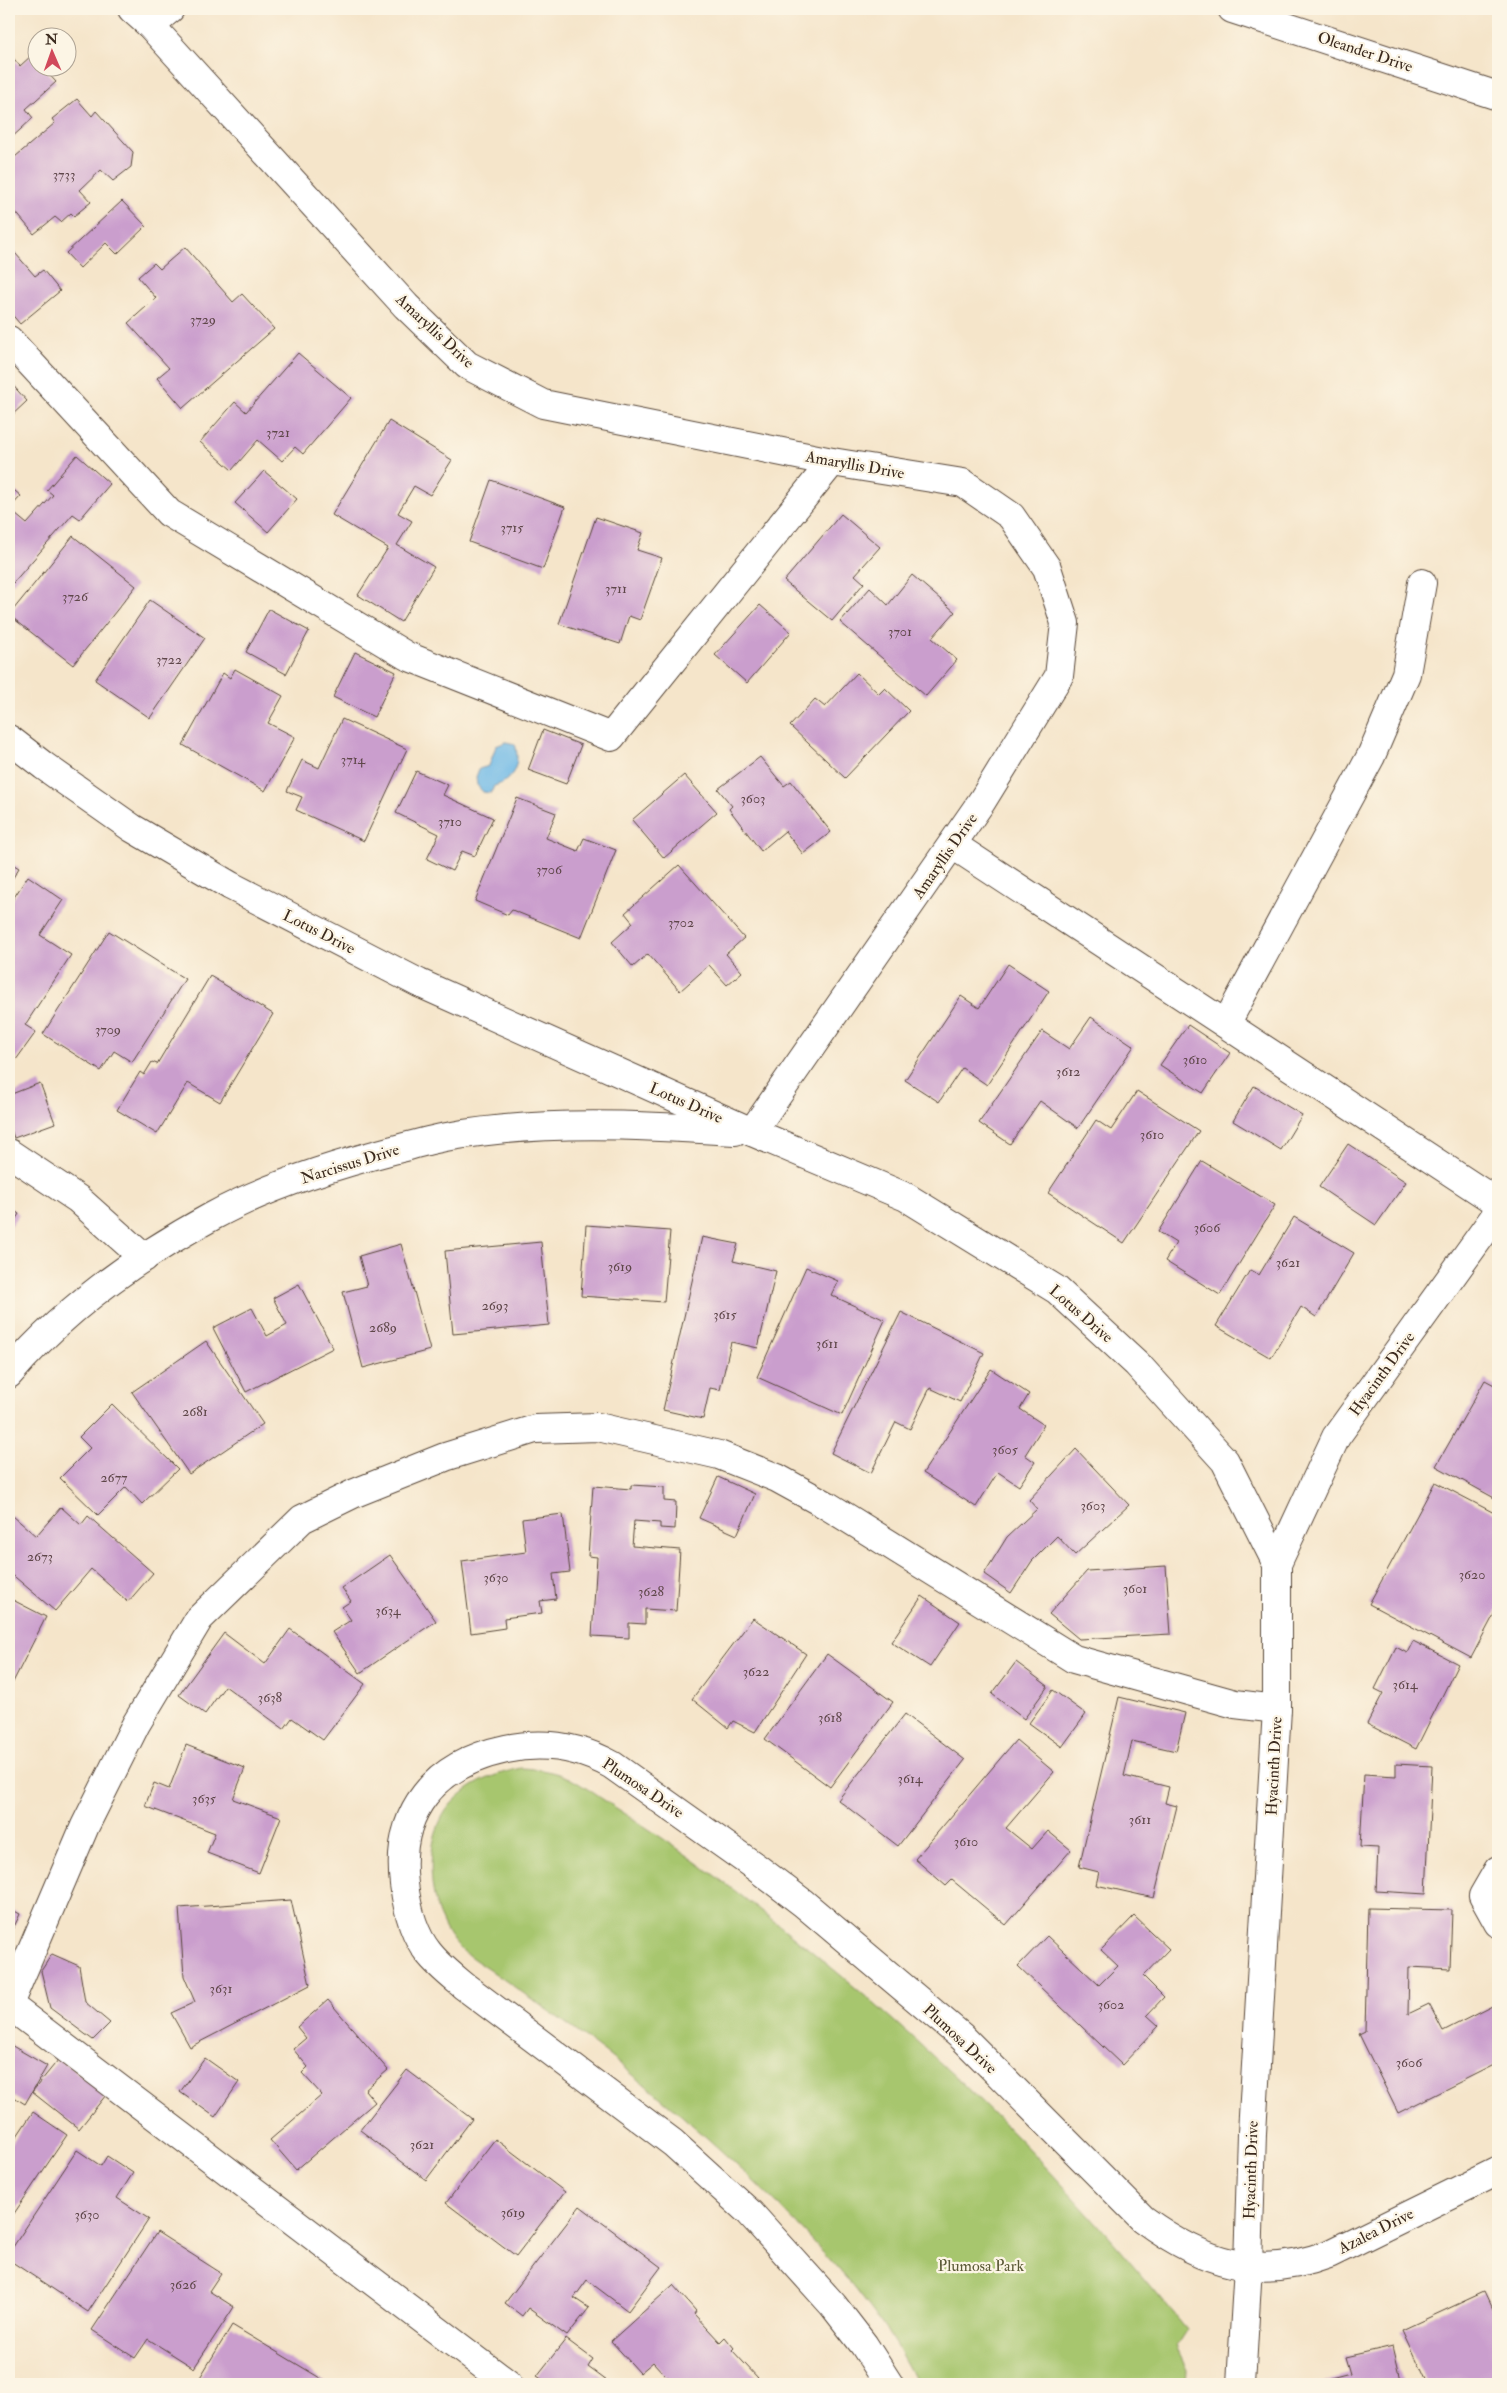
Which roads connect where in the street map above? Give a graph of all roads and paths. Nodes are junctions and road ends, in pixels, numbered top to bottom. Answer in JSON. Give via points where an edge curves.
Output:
{"nodes":[{"id":1,"x":1232,"y":9,"type":"edge"},
{"id":2,"x":151,"y":14,"type":"edge"},
{"id":3,"x":1498,"y":96,"type":"edge"},
{"id":4,"x":9,"y":340,"type":"edge"},
{"id":5,"x":832,"y":462,"type":"junction"},
{"id":6,"x":1422,"y":583,"type":"dead end"},
{"id":7,"x":9,"y":739,"type":"edge"},
{"id":8,"x":952,"y":845,"type":"junction"},
{"id":9,"x":1226,"y":1024,"type":"junction"},
{"id":10,"x":752,"y":1132,"type":"junction"},
{"id":11,"x":9,"y":1153,"type":"edge"},
{"id":12,"x":1498,"y":1204,"type":"edge"},
{"id":13,"x":1498,"y":1212,"type":"edge"},
{"id":14,"x":144,"y":1258,"type":"junction"},
{"id":15,"x":9,"y":1374,"type":"edge"},
{"id":16,"x":1277,"y":1564,"type":"junction"},
{"id":17,"x":1277,"y":1709,"type":"junction"},
{"id":18,"x":1498,"y":1870,"type":"edge"},
{"id":19,"x":1498,"y":1922,"type":"edge"},
{"id":20,"x":9,"y":2004,"type":"edge"},
{"id":21,"x":1498,"y":2171,"type":"edge"},
{"id":22,"x":1248,"y":2266,"type":"junction"},
{"id":23,"x":883,"y":2383,"type":"edge"},
{"id":24,"x":508,"y":2384,"type":"edge"},
{"id":25,"x":1241,"y":2384,"type":"edge"}],
"edges":[{"from":1,"to":3,"type":"street","name":"Oleander Drive"},
{"from":2,"to":5,"type":"street","name":"Amaryllis Drive","via":[[406,306],[467,365],[543,404]]},
{"from":4,"to":5,"type":"street","via":[[169,512],[407,656],[611,737]]},
{"from":5,"to":8,"type":"street","name":"Amaryllis Drive","via":[[963,483],[1010,516],[1047,568],[1065,623],[1059,676]]},
{"from":6,"to":9,"type":"street","via":[[1406,674],[1371,756]]},
{"from":7,"to":10,"type":"street","name":"Lotus Drive","via":[[132,828],[231,886],[419,982]]},
{"from":8,"to":9,"type":"street"},
{"from":8,"to":10,"type":"street","name":"Amaryllis Drive"},
{"from":9,"to":12,"type":"street"},
{"from":10,"to":14,"type":"street","name":"Narcissus Drive","via":[[569,1124],[450,1136],[366,1158],[283,1185],[214,1215]]},
{"from":10,"to":16,"type":"street","name":"Lotus Drive","via":[[906,1197],[1057,1290],[1137,1364],[1225,1462]]},
{"from":11,"to":14,"type":"street","via":[[78,1199]]},
{"from":13,"to":16,"type":"street","name":"Hyacinth Drive","via":[[1336,1437]]},
{"from":14,"to":15,"type":"street","name":"Narcissus Drive","via":[[80,1304]]},
{"from":16,"to":17,"type":"street","name":"Hyacinth Drive"},
{"from":17,"to":20,"type":"street","via":[[1235,1704],[1074,1660],[828,1506],[777,1478],[719,1455],[598,1427],[534,1429],[444,1457],[355,1492],[302,1519],[199,1619],[136,1724],[85,1826]]},
{"from":17,"to":22,"type":"street","name":"Hyacinth Drive","via":[[1252,2134]]},
{"from":18,"to":19,"type":"street","via":[[1483,1896]]},
{"from":20,"to":24,"type":"street"},
{"from":21,"to":22,"type":"street","name":"Azalea Drive","via":[[1329,2254],[1288,2267]]},
{"from":22,"to":23,"type":"street","name":"Plumosa Drive","via":[[1212,2258],[1187,2248],[1143,2220],[962,2037],[803,1903],[612,1765],[572,1748],[527,1745],[495,1751],[445,1774],[416,1808],[409,1822],[404,1849],[403,1877],[408,1908],[427,1951],[438,1965],[464,1986],[673,2143],[750,2213],[833,2304],[864,2345]]},
{"from":22,"to":25,"type":"street","name":"Hyacinth Drive"}]}
